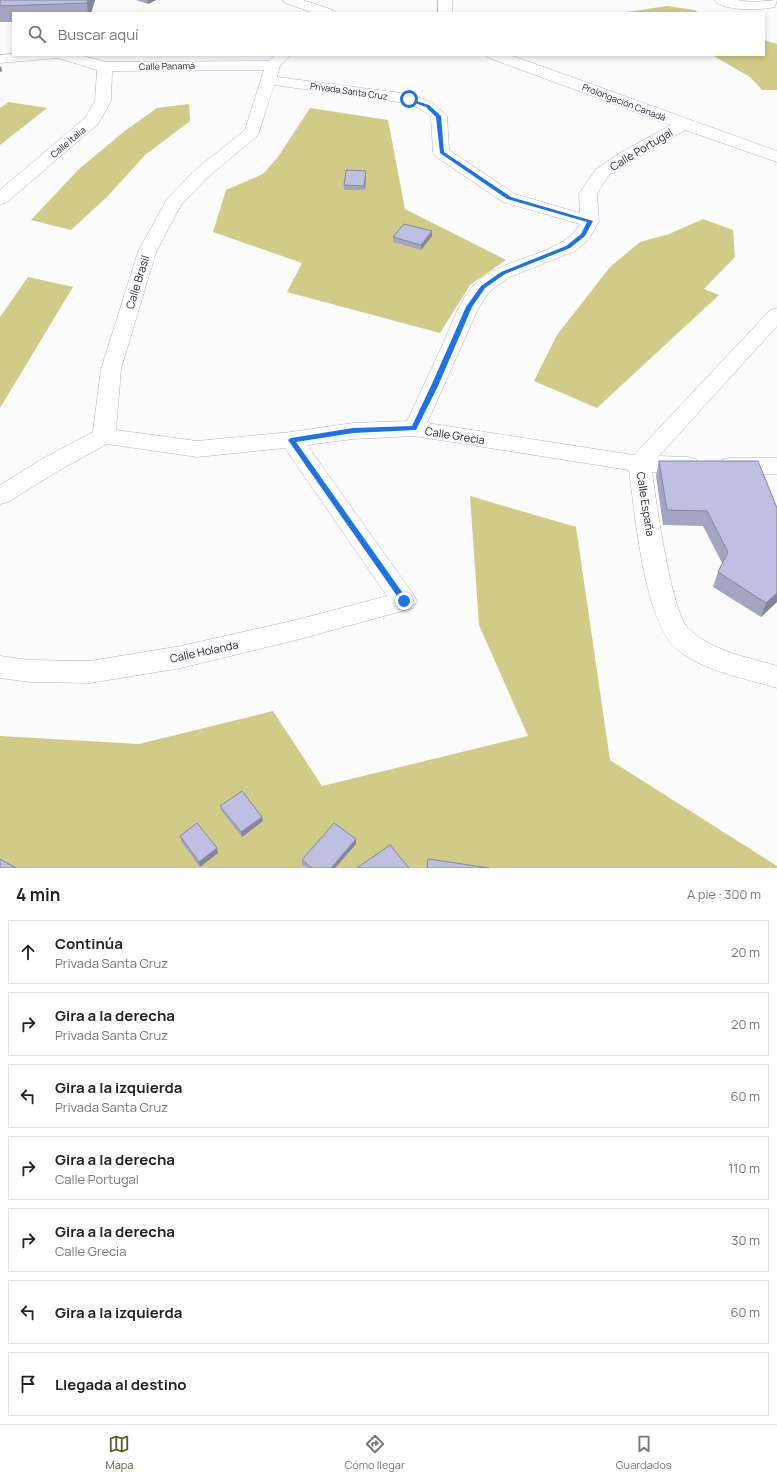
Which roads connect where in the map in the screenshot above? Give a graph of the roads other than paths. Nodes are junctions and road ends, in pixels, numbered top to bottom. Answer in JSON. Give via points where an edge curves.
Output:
{"nodes":[{"id":1,"x":290,"y":0,"type":"edge"},
{"id":2,"x":445,"y":0,"type":"edge"},
{"id":3,"x":721,"y":0,"type":"edge"},
{"id":4,"x":771,"y":2,"type":"edge"},
{"id":5,"x":323,"y":12,"type":"edge"},
{"id":6,"x":445,"y":12,"type":"edge"},
{"id":7,"x":40,"y":56,"type":"edge"},
{"id":8,"x":66,"y":56,"type":"edge"},
{"id":9,"x":497,"y":56,"type":"edge"},
{"id":10,"x":0,"y":59,"type":"edge"},
{"id":11,"x":275,"y":66,"type":"edge"},
{"id":12,"x":105,"y":67,"type":"junction"},
{"id":13,"x":684,"y":124,"type":"junction"},
{"id":14,"x":777,"y":157,"type":"edge"},
{"id":15,"x":0,"y":199,"type":"edge"},
{"id":16,"x":590,"y":221,"type":"junction"},
{"id":17,"x":777,"y":314,"type":"edge"},
{"id":18,"x":414,"y":428,"type":"junction"},
{"id":19,"x":104,"y":436,"type":"junction"},
{"id":20,"x":291,"y":440,"type":"junction"},
{"id":21,"x":639,"y":464,"type":"junction"},
{"id":22,"x":777,"y":466,"type":"edge"},
{"id":23,"x":0,"y":496,"type":"edge"},
{"id":24,"x":0,"y":667,"type":"edge"},
{"id":25,"x":777,"y":677,"type":"edge"}],
"edges":[{"from":1,"to":5,"type":"street"},
{"from":2,"to":6,"type":"street"},
{"from":3,"to":4,"type":"street","via":[[747,7],[763,6]]},
{"from":7,"to":10,"type":"street"},
{"from":8,"to":12,"type":"street","name":"Calle Panamá"},
{"from":9,"to":13,"type":"street","name":"Prolongación Canadá"},
{"from":11,"to":12,"type":"street","name":"Calle Panamá"},
{"from":11,"to":16,"type":"street","name":"Privada Santa Cruz","via":[[409,99],[427,106],[439,116],[441,152],[509,198]]},
{"from":11,"to":19,"type":"street","name":"Calle Brasil","via":[[252,132],[201,174],[173,203],[147,252],[111,370]]},
{"from":12,"to":15,"type":"street","name":"Calle Italia","via":[[103,101],[92,121]]},
{"from":13,"to":14,"type":"street","name":"Prolongación Canadá"},
{"from":13,"to":16,"type":"street","name":"Calle Portugal","via":[[602,173],[588,194]]},
{"from":16,"to":18,"type":"street","via":[[583,235],[568,247],[503,273],[483,287],[469,307]]},
{"from":17,"to":21,"type":"street","name":"Calle España"},
{"from":18,"to":20,"type":"street","name":"Calle Grecia","via":[[353,431]]},
{"from":18,"to":21,"type":"street","name":"Calle Grecia"},
{"from":19,"to":20,"type":"street","name":"Calle Grecia","via":[[197,449]]},
{"from":19,"to":23,"type":"street"},
{"from":20,"to":24,"type":"street","name":"Calle Holanda","via":[[404,601],[292,631],[158,661],[90,672],[29,671]]},
{"from":21,"to":22,"type":"street","name":"Calle Grecia"},
{"from":21,"to":25,"type":"street","name":"Calle España","via":[[666,610],[677,634],[704,654]]}]}
